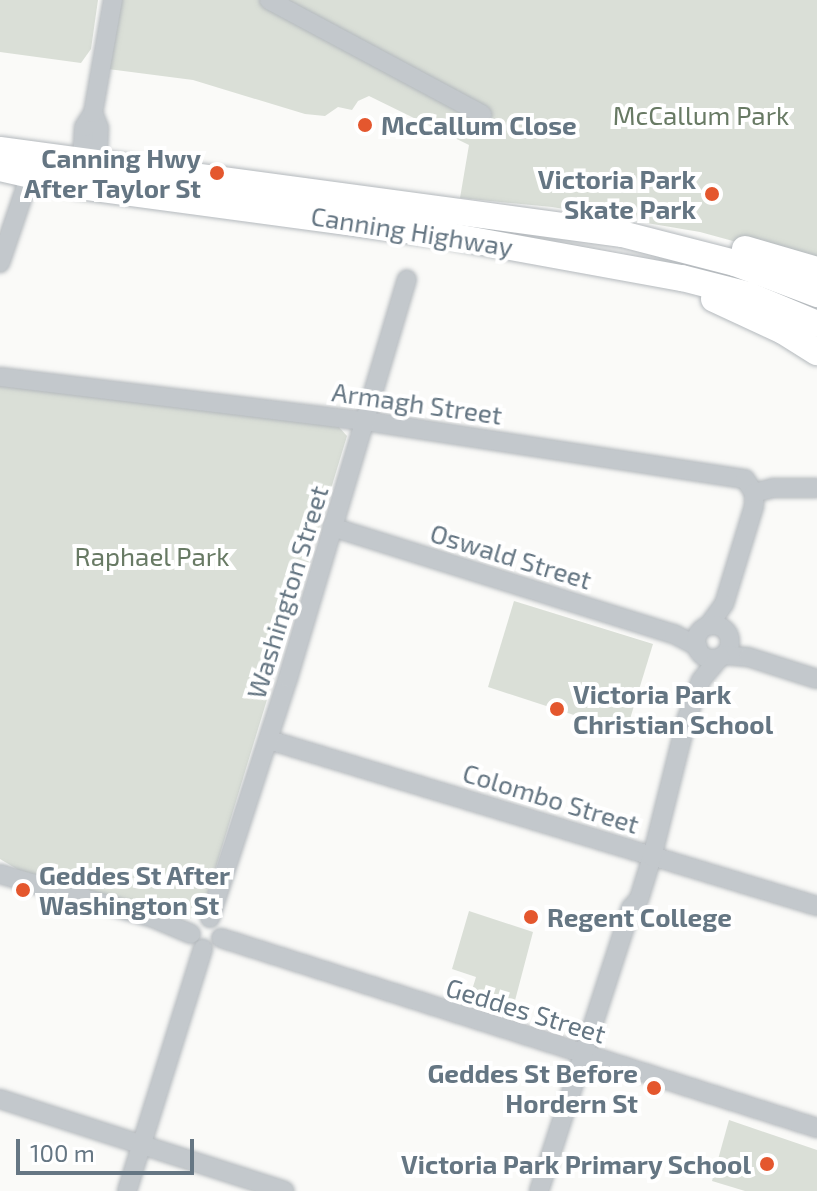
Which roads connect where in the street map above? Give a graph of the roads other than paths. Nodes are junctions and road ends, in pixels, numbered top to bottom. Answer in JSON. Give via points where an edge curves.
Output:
{"nodes":[{"id":1,"x":113,"y":0,"type":"edge"},
{"id":2,"x":269,"y":0,"type":"edge"},
{"id":3,"x":482,"y":114,"type":"dead end"},
{"id":4,"x":0,"y":150,"type":"edge"},
{"id":5,"x":0,"y":168,"type":"edge"},
{"id":6,"x":30,"y":175,"type":"junction"},
{"id":7,"x":89,"y":175,"type":"junction"},
{"id":8,"x":622,"y":234,"type":"junction"},
{"id":9,"x":0,"y":263,"type":"edge"},
{"id":10,"x":817,"y":270,"type":"edge"},
{"id":11,"x":682,"y":278,"type":"junction"},
{"id":12,"x":407,"y":279,"type":"dead end"},
{"id":13,"x":817,"y":294,"type":"edge"},
{"id":14,"x":817,"y":324,"type":"edge"},
{"id":15,"x":817,"y":352,"type":"edge"},
{"id":16,"x":0,"y":377,"type":"edge"},
{"id":17,"x":366,"y":422,"type":"junction"},
{"id":18,"x":817,"y":488,"type":"edge"},
{"id":19,"x":754,"y":493,"type":"junction"},
{"id":20,"x":332,"y":527,"type":"junction"},
{"id":21,"x":713,"y":642,"type":"junction"},
{"id":22,"x":817,"y":679,"type":"edge"},
{"id":23,"x":269,"y":740,"type":"junction"},
{"id":24,"x":647,"y":855,"type":"junction"},
{"id":25,"x":0,"y":874,"type":"edge"},
{"id":26,"x":817,"y":906,"type":"edge"},
{"id":27,"x":200,"y":930,"type":"junction"},
{"id":28,"x":584,"y":1054,"type":"junction"},
{"id":29,"x":0,"y":1099,"type":"edge"},
{"id":30,"x":817,"y":1128,"type":"edge"},
{"id":31,"x":142,"y":1143,"type":"junction"},
{"id":32,"x":127,"y":1191,"type":"edge"},
{"id":33,"x":285,"y":1191,"type":"edge"},
{"id":34,"x":539,"y":1191,"type":"edge"}],
"edges":[{"from":1,"to":7,"type":"street","via":[[93,113],[84,127]]},
{"from":2,"to":3,"type":"street"},
{"from":4,"to":7,"type":"highway","name":"Canning Highway"},
{"from":5,"to":6,"type":"highway","name":"Canning Highway"},
{"from":6,"to":7,"type":"highway","name":"Canning Highway"},
{"from":6,"to":9,"type":"street"},
{"from":7,"to":8,"type":"highway","name":"Canning Highway"},
{"from":7,"to":11,"type":"highway","name":"Canning Highway"},
{"from":8,"to":10,"type":"highway","via":[[684,236]]},
{"from":8,"to":13,"type":"highway","name":"Canning Highway","via":[[735,263]]},
{"from":11,"to":14,"type":"highway","name":"Canning Highway","via":[[748,295]]},
{"from":11,"to":15,"type":"highway"},
{"from":12,"to":17,"type":"street","name":"Washington Street"},
{"from":16,"to":17,"type":"street","name":"Armagh Street"},
{"from":17,"to":19,"type":"street","name":"Armagh Street","via":[[736,476]]},
{"from":17,"to":20,"type":"street","name":"Washington Street"},
{"from":18,"to":19,"type":"street"},
{"from":19,"to":21,"type":"street"},
{"from":20,"to":21,"type":"street","name":"Oswald Street"},
{"from":20,"to":23,"type":"street","name":"Washington Street"},
{"from":21,"to":22,"type":"street","name":"Oswald Street"},
{"from":21,"to":24,"type":"street","via":[[663,802],[664,817]]},
{"from":23,"to":24,"type":"street","name":"Colombo Street"},
{"from":23,"to":27,"type":"street","name":"Washington Street"},
{"from":24,"to":26,"type":"street","name":"Colombo Street"},
{"from":24,"to":28,"type":"street","via":[[639,899],[631,908]]},
{"from":25,"to":27,"type":"street"},
{"from":27,"to":28,"type":"street","name":"Geddes Street","via":[[212,948],[221,938]]},
{"from":27,"to":31,"type":"street","name":"Washington Street"},
{"from":28,"to":30,"type":"street","name":"Geddes Street"},
{"from":28,"to":34,"type":"street"},
{"from":29,"to":31,"type":"street"},
{"from":31,"to":32,"type":"street","name":"Washington Street"},
{"from":31,"to":33,"type":"street"}]}
